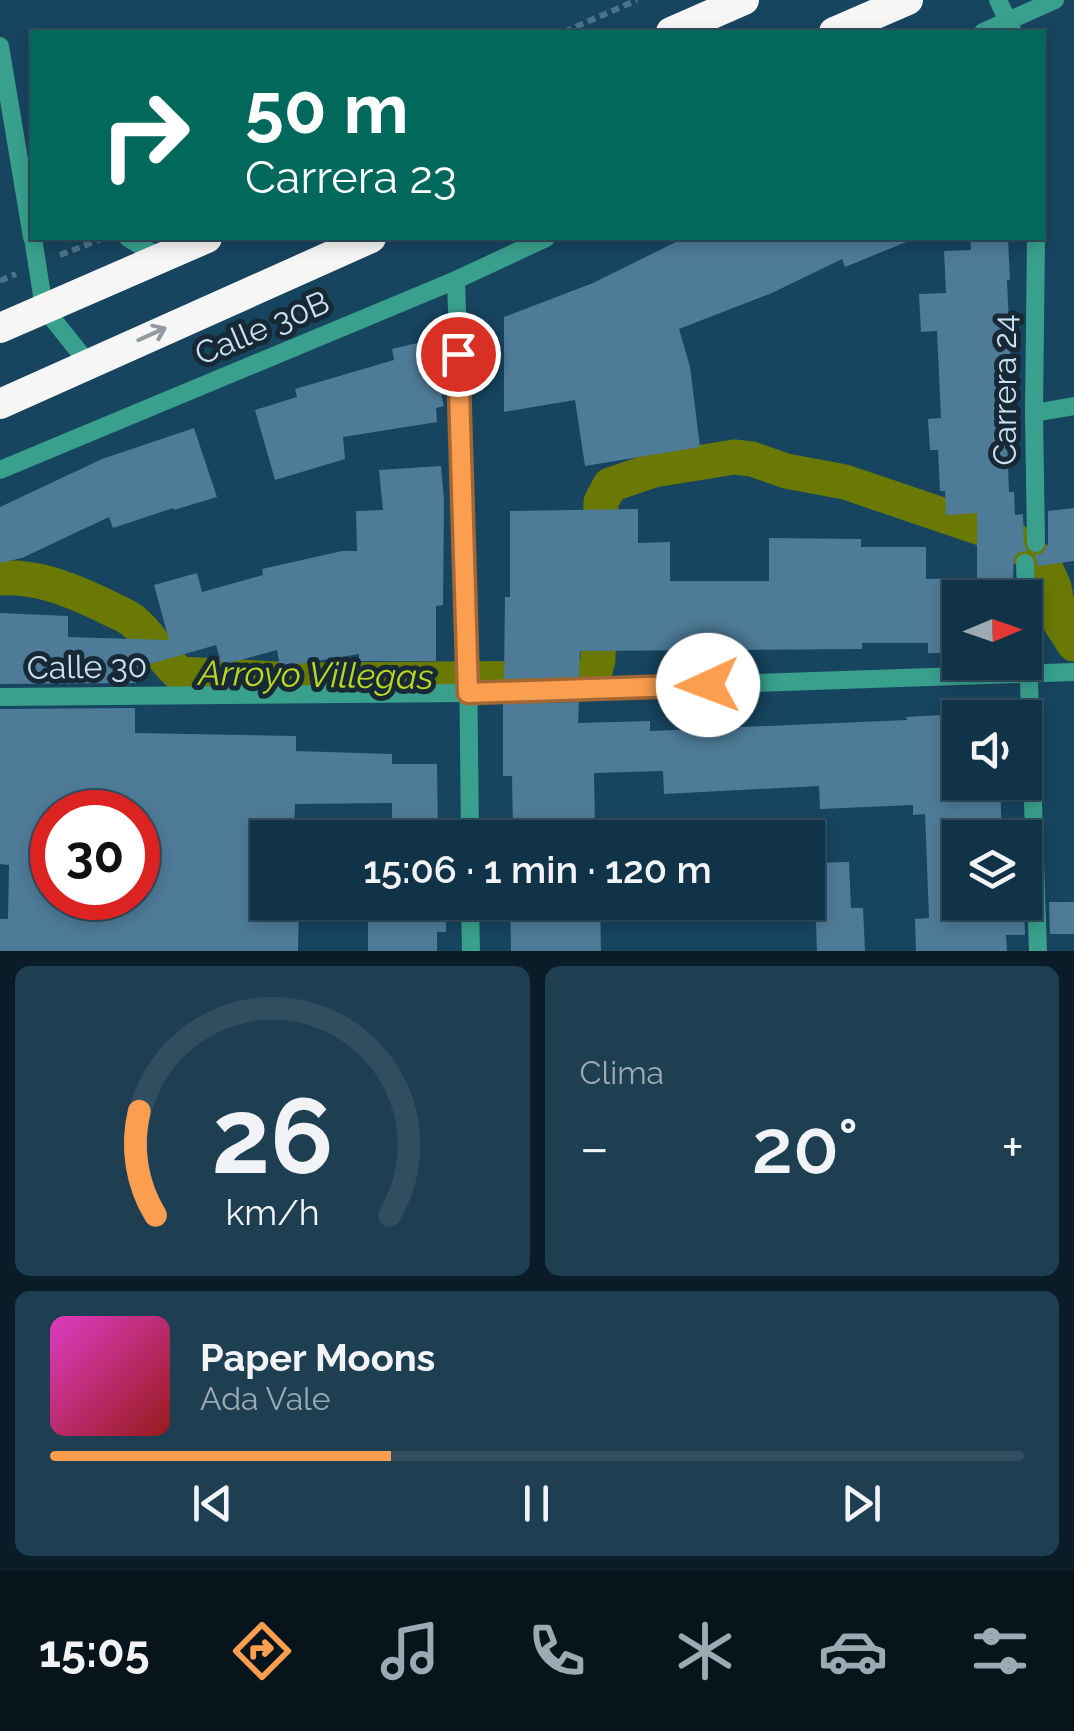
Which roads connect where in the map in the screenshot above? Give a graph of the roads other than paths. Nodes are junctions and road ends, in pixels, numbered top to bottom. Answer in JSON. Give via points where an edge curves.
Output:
{"nodes":[{"id":1,"x":744,"y":0,"type":"edge"},
{"id":2,"x":908,"y":0,"type":"edge"},
{"id":3,"x":998,"y":0,"type":"edge"},
{"id":4,"x":1055,"y":0,"type":"edge"},
{"id":5,"x":1010,"y":27,"type":"edge"},
{"id":6,"x":676,"y":30,"type":"edge"},
{"id":7,"x":839,"y":30,"type":"edge"},
{"id":8,"x":0,"y":46,"type":"edge"},
{"id":9,"x":27,"y":177,"type":"edge"},
{"id":10,"x":30,"y":207,"type":"edge"},
{"id":11,"x":33,"y":240,"type":"edge"},
{"id":12,"x":131,"y":240,"type":"edge"},
{"id":13,"x":202,"y":240,"type":"edge"},
{"id":14,"x":366,"y":240,"type":"edge"},
{"id":15,"x":542,"y":240,"type":"edge"},
{"id":16,"x":1036,"y":240,"type":"edge"},
{"id":17,"x":161,"y":258,"type":"junction"},
{"id":18,"x":456,"y":280,"type":"junction"},
{"id":19,"x":44,"y":308,"type":"junction"},
{"id":20,"x":0,"y":328,"type":"edge"},
{"id":21,"x":88,"y":363,"type":"junction"},
{"id":22,"x":0,"y":404,"type":"edge"},
{"id":23,"x":1074,"y":406,"type":"edge"},
{"id":24,"x":1034,"y":413,"type":"junction"},
{"id":25,"x":0,"y":470,"type":"edge"},
{"id":26,"x":1036,"y":542,"type":"dead end"},
{"id":27,"x":1025,"y":564,"type":"dead end"},
{"id":28,"x":1025,"y":580,"type":"edge"},
{"id":29,"x":1074,"y":672,"type":"edge"},
{"id":30,"x":1042,"y":673,"type":"edge"},
{"id":31,"x":942,"y":676,"type":"edge"},
{"id":32,"x":1027,"y":680,"type":"edge"},
{"id":33,"x":469,"y":689,"type":"junction"},
{"id":34,"x":0,"y":697,"type":"edge"},
{"id":35,"x":470,"y":820,"type":"edge"},
{"id":36,"x":470,"y":920,"type":"edge"},
{"id":37,"x":471,"y":951,"type":"edge"},
{"id":38,"x":1038,"y":951,"type":"edge"}],
"edges":[{"from":1,"to":6,"type":"highway"},
{"from":2,"to":7,"type":"highway"},
{"from":3,"to":5,"type":"street"},
{"from":4,"to":5,"type":"street"},
{"from":8,"to":9,"type":"street"},
{"from":9,"to":10,"type":"street"},
{"from":11,"to":19,"type":"street"},
{"from":12,"to":17,"type":"street"},
{"from":13,"to":17,"type":"highway"},
{"from":21,"to":14,"type":"highway","one_way":true},
{"from":15,"to":18,"type":"street","name":"Calle 30B"},
{"from":16,"to":24,"type":"street","name":"Carrera 24"},
{"from":17,"to":19,"type":"highway"},
{"from":18,"to":25,"type":"street","name":"Calle 30B"},
{"from":18,"to":33,"type":"street"},
{"from":19,"to":20,"type":"highway"},
{"from":19,"to":21,"type":"street"},
{"from":21,"to":22,"type":"highway"},
{"from":23,"to":24,"type":"street"},
{"from":24,"to":26,"type":"street","name":"Carrera 24"},
{"from":27,"to":28,"type":"street"},
{"from":29,"to":30,"type":"street","name":"Calle 30"},
{"from":31,"to":33,"type":"street","name":"Calle 30"},
{"from":32,"to":38,"type":"street"},
{"from":33,"to":34,"type":"street","name":"Calle 30"},
{"from":33,"to":35,"type":"street"},
{"from":36,"to":37,"type":"street"}]}
